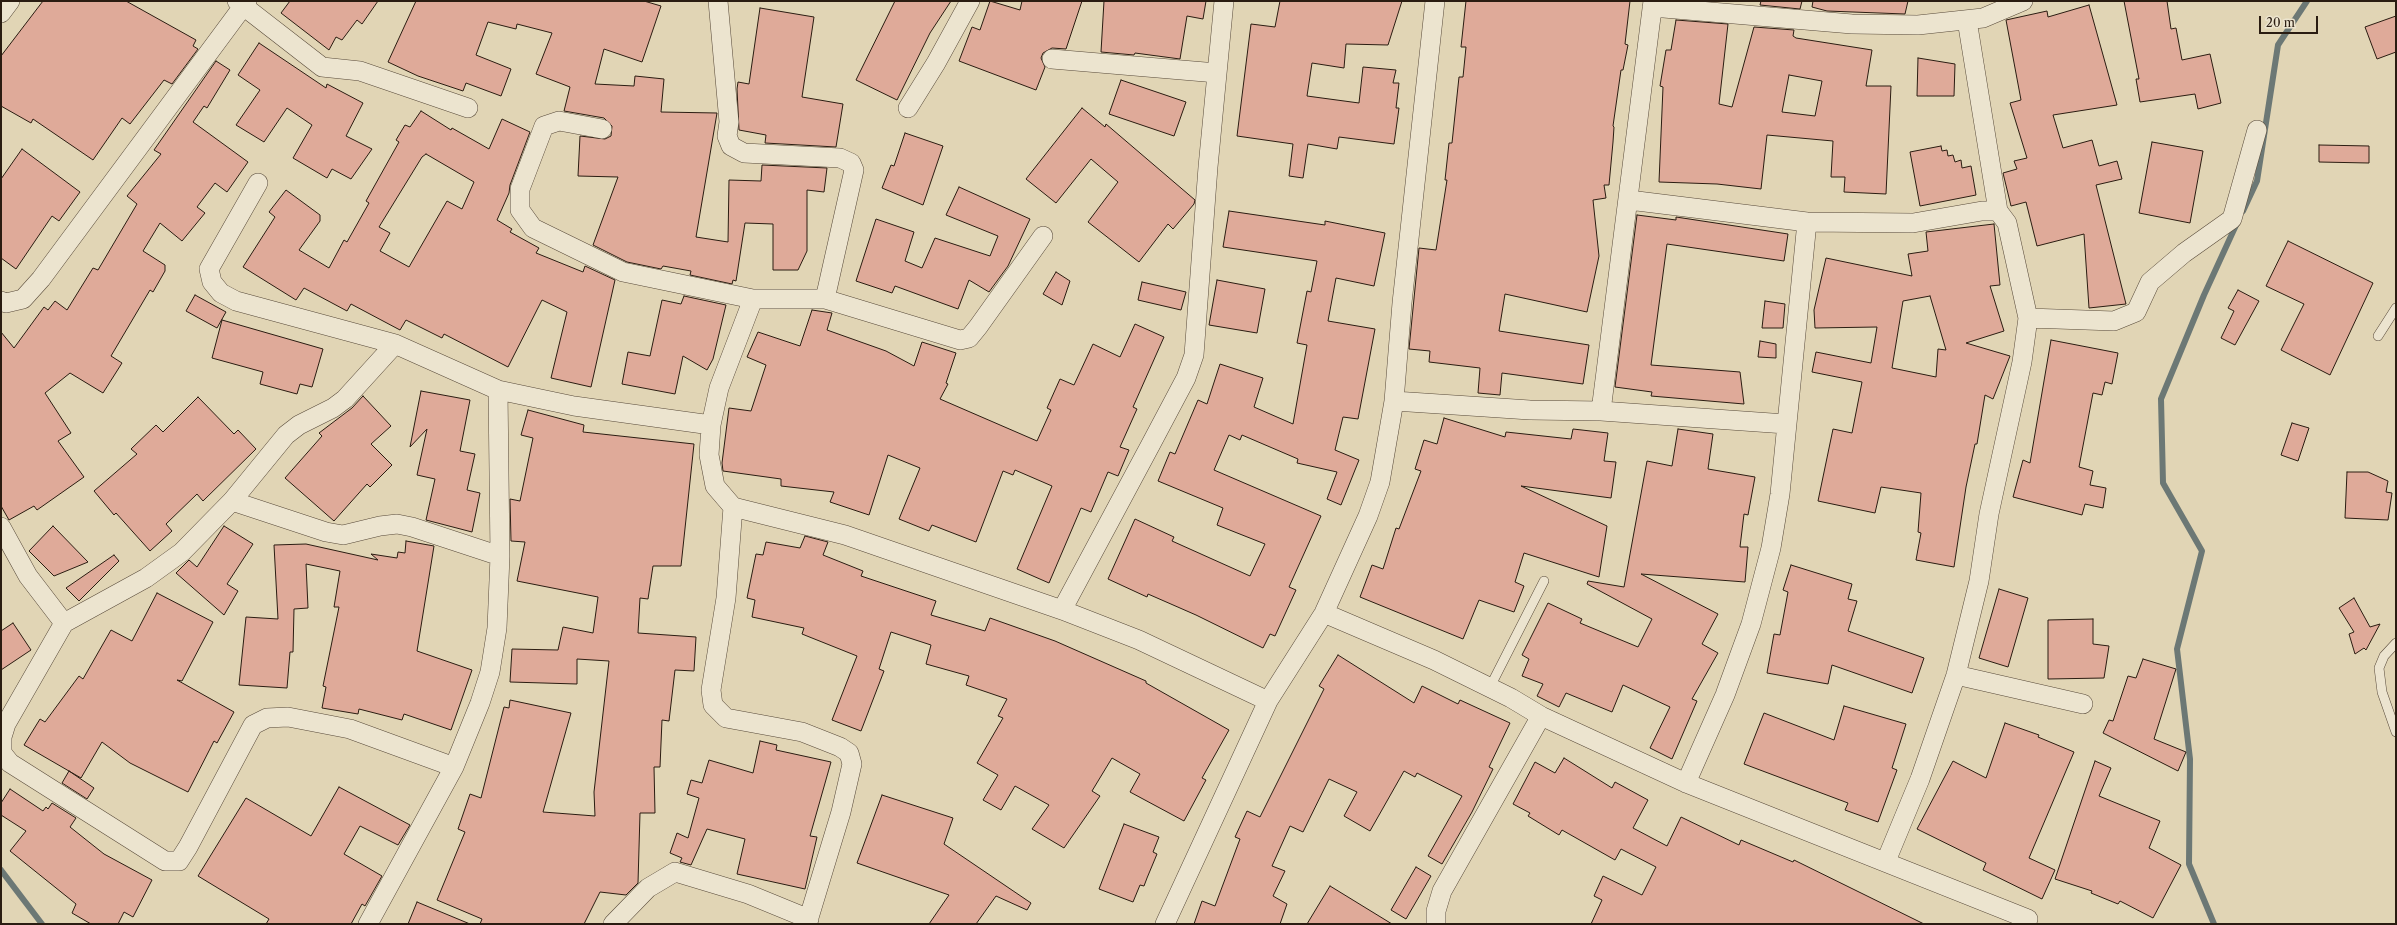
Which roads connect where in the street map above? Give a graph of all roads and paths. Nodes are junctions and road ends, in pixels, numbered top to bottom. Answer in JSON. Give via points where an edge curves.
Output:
{"nodes":[{"id":1,"x":10,"y":1,"type":"edge"},
{"id":2,"x":970,"y":1,"type":"edge"},
{"id":3,"x":1224,"y":1,"type":"edge"},
{"id":4,"x":1435,"y":1,"type":"edge"},
{"id":5,"x":2023,"y":1,"type":"edge"},
{"id":6,"x":242,"y":2,"type":"edge"},
{"id":7,"x":714,"y":2,"type":"edge"},
{"id":8,"x":1652,"y":4,"type":"edge"},
{"id":9,"x":1,"y":13,"type":"edge"},
{"id":10,"x":1967,"y":20,"type":"junction"},
{"id":11,"x":1052,"y":59,"type":"dead end"},
{"id":12,"x":1217,"y":73,"type":"junction"},
{"id":13,"x":468,"y":108,"type":"dead end"},
{"id":14,"x":908,"y":108,"type":"dead end"},
{"id":15,"x":602,"y":129,"type":"dead end"},
{"id":16,"x":2257,"y":130,"type":"dead end"},
{"id":17,"x":258,"y":183,"type":"dead end"},
{"id":18,"x":1629,"y":200,"type":"junction"},
{"id":19,"x":1998,"y":211,"type":"junction"},
{"id":20,"x":1807,"y":222,"type":"junction"},
{"id":21,"x":1043,"y":236,"type":"dead end"},
{"id":22,"x":753,"y":299,"type":"junction"},
{"id":23,"x":825,"y":299,"type":"junction"},
{"id":24,"x":1,"y":301,"type":"edge"},
{"id":25,"x":2396,"y":308,"type":"edge"},
{"id":26,"x":2028,"y":318,"type":"junction"},
{"id":27,"x":2378,"y":336,"type":"dead end"},
{"id":28,"x":395,"y":344,"type":"junction"},
{"id":29,"x":498,"y":390,"type":"junction"},
{"id":30,"x":1394,"y":401,"type":"junction"},
{"id":31,"x":1601,"y":411,"type":"junction"},
{"id":32,"x":1786,"y":424,"type":"junction"},
{"id":33,"x":711,"y":425,"type":"junction"},
{"id":34,"x":232,"y":501,"type":"junction"},
{"id":35,"x":733,"y":507,"type":"junction"},
{"id":36,"x":1,"y":527,"type":"edge"},
{"id":37,"x":500,"y":556,"type":"junction"},
{"id":38,"x":1544,"y":581,"type":"dead end"},
{"id":39,"x":1062,"y":610,"type":"junction"},
{"id":40,"x":1324,"y":613,"type":"junction"},
{"id":41,"x":64,"y":623,"type":"junction"},
{"id":42,"x":2396,"y":643,"type":"edge"},
{"id":43,"x":1956,"y":676,"type":"junction"},
{"id":44,"x":1490,"y":687,"type":"junction"},
{"id":45,"x":1268,"y":701,"type":"junction"},
{"id":46,"x":2083,"y":704,"type":"dead end"},
{"id":47,"x":1540,"y":716,"type":"junction"},
{"id":48,"x":2396,"y":732,"type":"edge"},
{"id":49,"x":454,"y":767,"type":"junction"},
{"id":50,"x":1686,"y":784,"type":"junction"},
{"id":51,"x":1886,"y":861,"type":"junction"},
{"id":52,"x":2028,"y":919,"type":"dead end"},
{"id":53,"x":808,"y":921,"type":"edge"},
{"id":54,"x":368,"y":924,"type":"edge"},
{"id":55,"x":613,"y":924,"type":"edge"},
{"id":56,"x":1164,"y":924,"type":"edge"},
{"id":57,"x":1436,"y":924,"type":"edge"}],
"edges":[{"from":1,"to":9,"type":"street"},
{"from":2,"to":14,"type":"street"},
{"from":3,"to":12,"type":"street"},
{"from":4,"to":30,"type":"street"},
{"from":5,"to":10,"type":"street","via":[[1983,18]]},
{"from":6,"to":13,"type":"street","via":[[322,67],[360,71]]},
{"from":6,"to":24,"type":"street","via":[[41,279],[23,299],[6,303]]},
{"from":7,"to":23,"type":"street","via":[[729,122],[727,136],[732,146],[744,153],[840,158],[851,163],[854,170]]},
{"from":8,"to":10,"type":"street","via":[[1852,24],[1918,25]]},
{"from":8,"to":18,"type":"street"},
{"from":10,"to":19,"type":"street"},
{"from":11,"to":12,"type":"street"},
{"from":12,"to":39,"type":"street","via":[[1194,355],[1168,411]]},
{"from":15,"to":22,"type":"street","via":[[559,121],[544,126],[520,189],[520,210],[534,228],[623,272]]},
{"from":16,"to":26,"type":"street","via":[[2232,219],[2184,253],[2150,282],[2136,312],[2114,321]]},
{"from":17,"to":28,"type":"street","via":[[209,269],[216,288],[236,301]]},
{"from":18,"to":20,"type":"street"},
{"from":18,"to":31,"type":"street"},
{"from":19,"to":20,"type":"street","via":[[1982,211],[1913,222]]},
{"from":19,"to":26,"type":"street","via":[[2007,223]]},
{"from":20,"to":32,"type":"street"},
{"from":21,"to":23,"type":"street","via":[[969,338],[960,340]]},
{"from":22,"to":23,"type":"street"},
{"from":22,"to":33,"type":"street","via":[[719,388]]},
{"from":25,"to":27,"type":"lane"},
{"from":26,"to":43,"type":"street","via":[[2022,362],[1992,499],[1979,581]]},
{"from":28,"to":29,"type":"street"},
{"from":28,"to":34,"type":"street","via":[[345,399],[286,435]]},
{"from":29,"to":33,"type":"street","via":[[574,406]]},
{"from":29,"to":37,"type":"street"},
{"from":30,"to":31,"type":"street","via":[[1530,410]]},
{"from":30,"to":40,"type":"street","via":[[1380,482],[1368,516]]},
{"from":31,"to":32,"type":"street"},
{"from":32,"to":50,"type":"street","via":[[1780,494],[1764,579],[1726,695]]},
{"from":33,"to":35,"type":"street","via":[[710,455],[715,486]]},
{"from":34,"to":37,"type":"street","via":[[326,532],[343,535],[398,524]]},
{"from":34,"to":41,"type":"street","via":[[182,552],[146,578]]},
{"from":35,"to":39,"type":"street","via":[[845,535]]},
{"from":35,"to":53,"type":"street","via":[[726,598],[711,690],[713,705],[726,718],[802,732],[840,746],[849,753],[852,764],[841,812]]},
{"from":36,"to":41,"type":"street","via":[[28,576]]},
{"from":37,"to":49,"type":"street","via":[[497,628],[490,672]]},
{"from":38,"to":44,"type":"lane"},
{"from":39,"to":45,"type":"street","via":[[1139,640]]},
{"from":40,"to":44,"type":"street"},
{"from":40,"to":45,"type":"street"},
{"from":41,"to":49,"type":"street","via":[[6,724],[2,738],[2,753],[10,764],[165,861],[179,861],[252,725],[267,718],[288,717],[350,729]]},
{"from":42,"to":48,"type":"lane","via":[[2384,656],[2379,668],[2382,692]]},
{"from":43,"to":46,"type":"street"},
{"from":43,"to":51,"type":"street","via":[[1920,779]]},
{"from":44,"to":47,"type":"street"},
{"from":45,"to":56,"type":"street"},
{"from":47,"to":50,"type":"street"},
{"from":47,"to":57,"type":"street","via":[[1442,891],[1436,911]]},
{"from":49,"to":54,"type":"street"},
{"from":50,"to":51,"type":"street"},
{"from":51,"to":52,"type":"street"},
{"from":53,"to":55,"type":"street","via":[[748,894],[675,872],[648,888]]}]}
